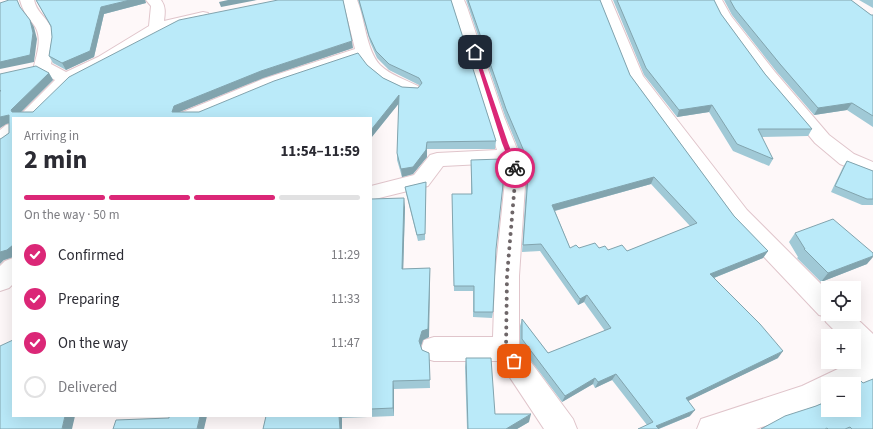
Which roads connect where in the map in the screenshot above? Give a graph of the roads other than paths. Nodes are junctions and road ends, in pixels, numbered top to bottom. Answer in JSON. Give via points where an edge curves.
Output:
{"nodes":[{"id":1,"x":27,"y":0,"type":"edge"},
{"id":2,"x":153,"y":0,"type":"edge"},
{"id":3,"x":350,"y":0,"type":"edge"},
{"id":4,"x":457,"y":0,"type":"edge"},
{"id":5,"x":604,"y":0,"type":"edge"},
{"id":6,"x":715,"y":0,"type":"edge"},
{"id":7,"x":217,"y":13,"type":"edge"},
{"id":8,"x":156,"y":28,"type":"junction"},
{"id":9,"x":364,"y":51,"type":"junction"},
{"id":10,"x":66,"y":79,"type":"junction"},
{"id":11,"x":412,"y":90,"type":"edge"},
{"id":12,"x":27,"y":117,"type":"edge"},
{"id":13,"x":187,"y":117,"type":"edge"},
{"id":14,"x":12,"y":130,"type":"edge"},
{"id":15,"x":0,"y":140,"type":"edge"},
{"id":16,"x":510,"y":156,"type":"junction"},
{"id":17,"x":873,"y":170,"type":"edge"},
{"id":18,"x":372,"y":193,"type":"edge"},
{"id":19,"x":12,"y":269,"type":"edge"},
{"id":20,"x":0,"y":281,"type":"edge"},
{"id":21,"x":821,"y":300,"type":"edge"},
{"id":22,"x":842,"y":321,"type":"edge"},
{"id":23,"x":434,"y":349,"type":"dead end"},
{"id":24,"x":506,"y":349,"type":"junction"},
{"id":25,"x":873,"y":352,"type":"edge"},
{"id":26,"x":873,"y":366,"type":"edge"},
{"id":27,"x":850,"y":377,"type":"edge"},
{"id":28,"x":821,"y":391,"type":"edge"},
{"id":29,"x":562,"y":429,"type":"edge"},
{"id":30,"x":712,"y":429,"type":"edge"}],
"edges":[{"from":1,"to":10,"type":"street","via":[[30,11],[43,26],[47,47],[35,68]]},
{"from":2,"to":8,"type":"street","via":[[158,6]]},
{"from":3,"to":9,"type":"street","via":[[354,7]]},
{"from":4,"to":16,"type":"street"},
{"from":5,"to":21,"type":"street","via":[[635,77],[739,216]]},
{"from":6,"to":17,"type":"street","via":[[769,76],[822,139],[848,159]]},
{"from":7,"to":8,"type":"street"},
{"from":8,"to":10,"type":"street","via":[[104,60]]},
{"from":9,"to":11,"type":"street","via":[[375,69]]},
{"from":9,"to":13,"type":"street","via":[[269,83]]},
{"from":10,"to":12,"type":"street"},
{"from":14,"to":15,"type":"street"},
{"from":16,"to":18,"type":"street","via":[[437,160],[421,181]]},
{"from":16,"to":24,"type":"street","via":[[516,170],[507,276]]},
{"from":19,"to":20,"type":"street"},
{"from":22,"to":25,"type":"street"},
{"from":23,"to":24,"type":"street"},
{"from":24,"to":29,"type":"street"},
{"from":26,"to":27,"type":"street"},
{"from":28,"to":30,"type":"street"}]}
